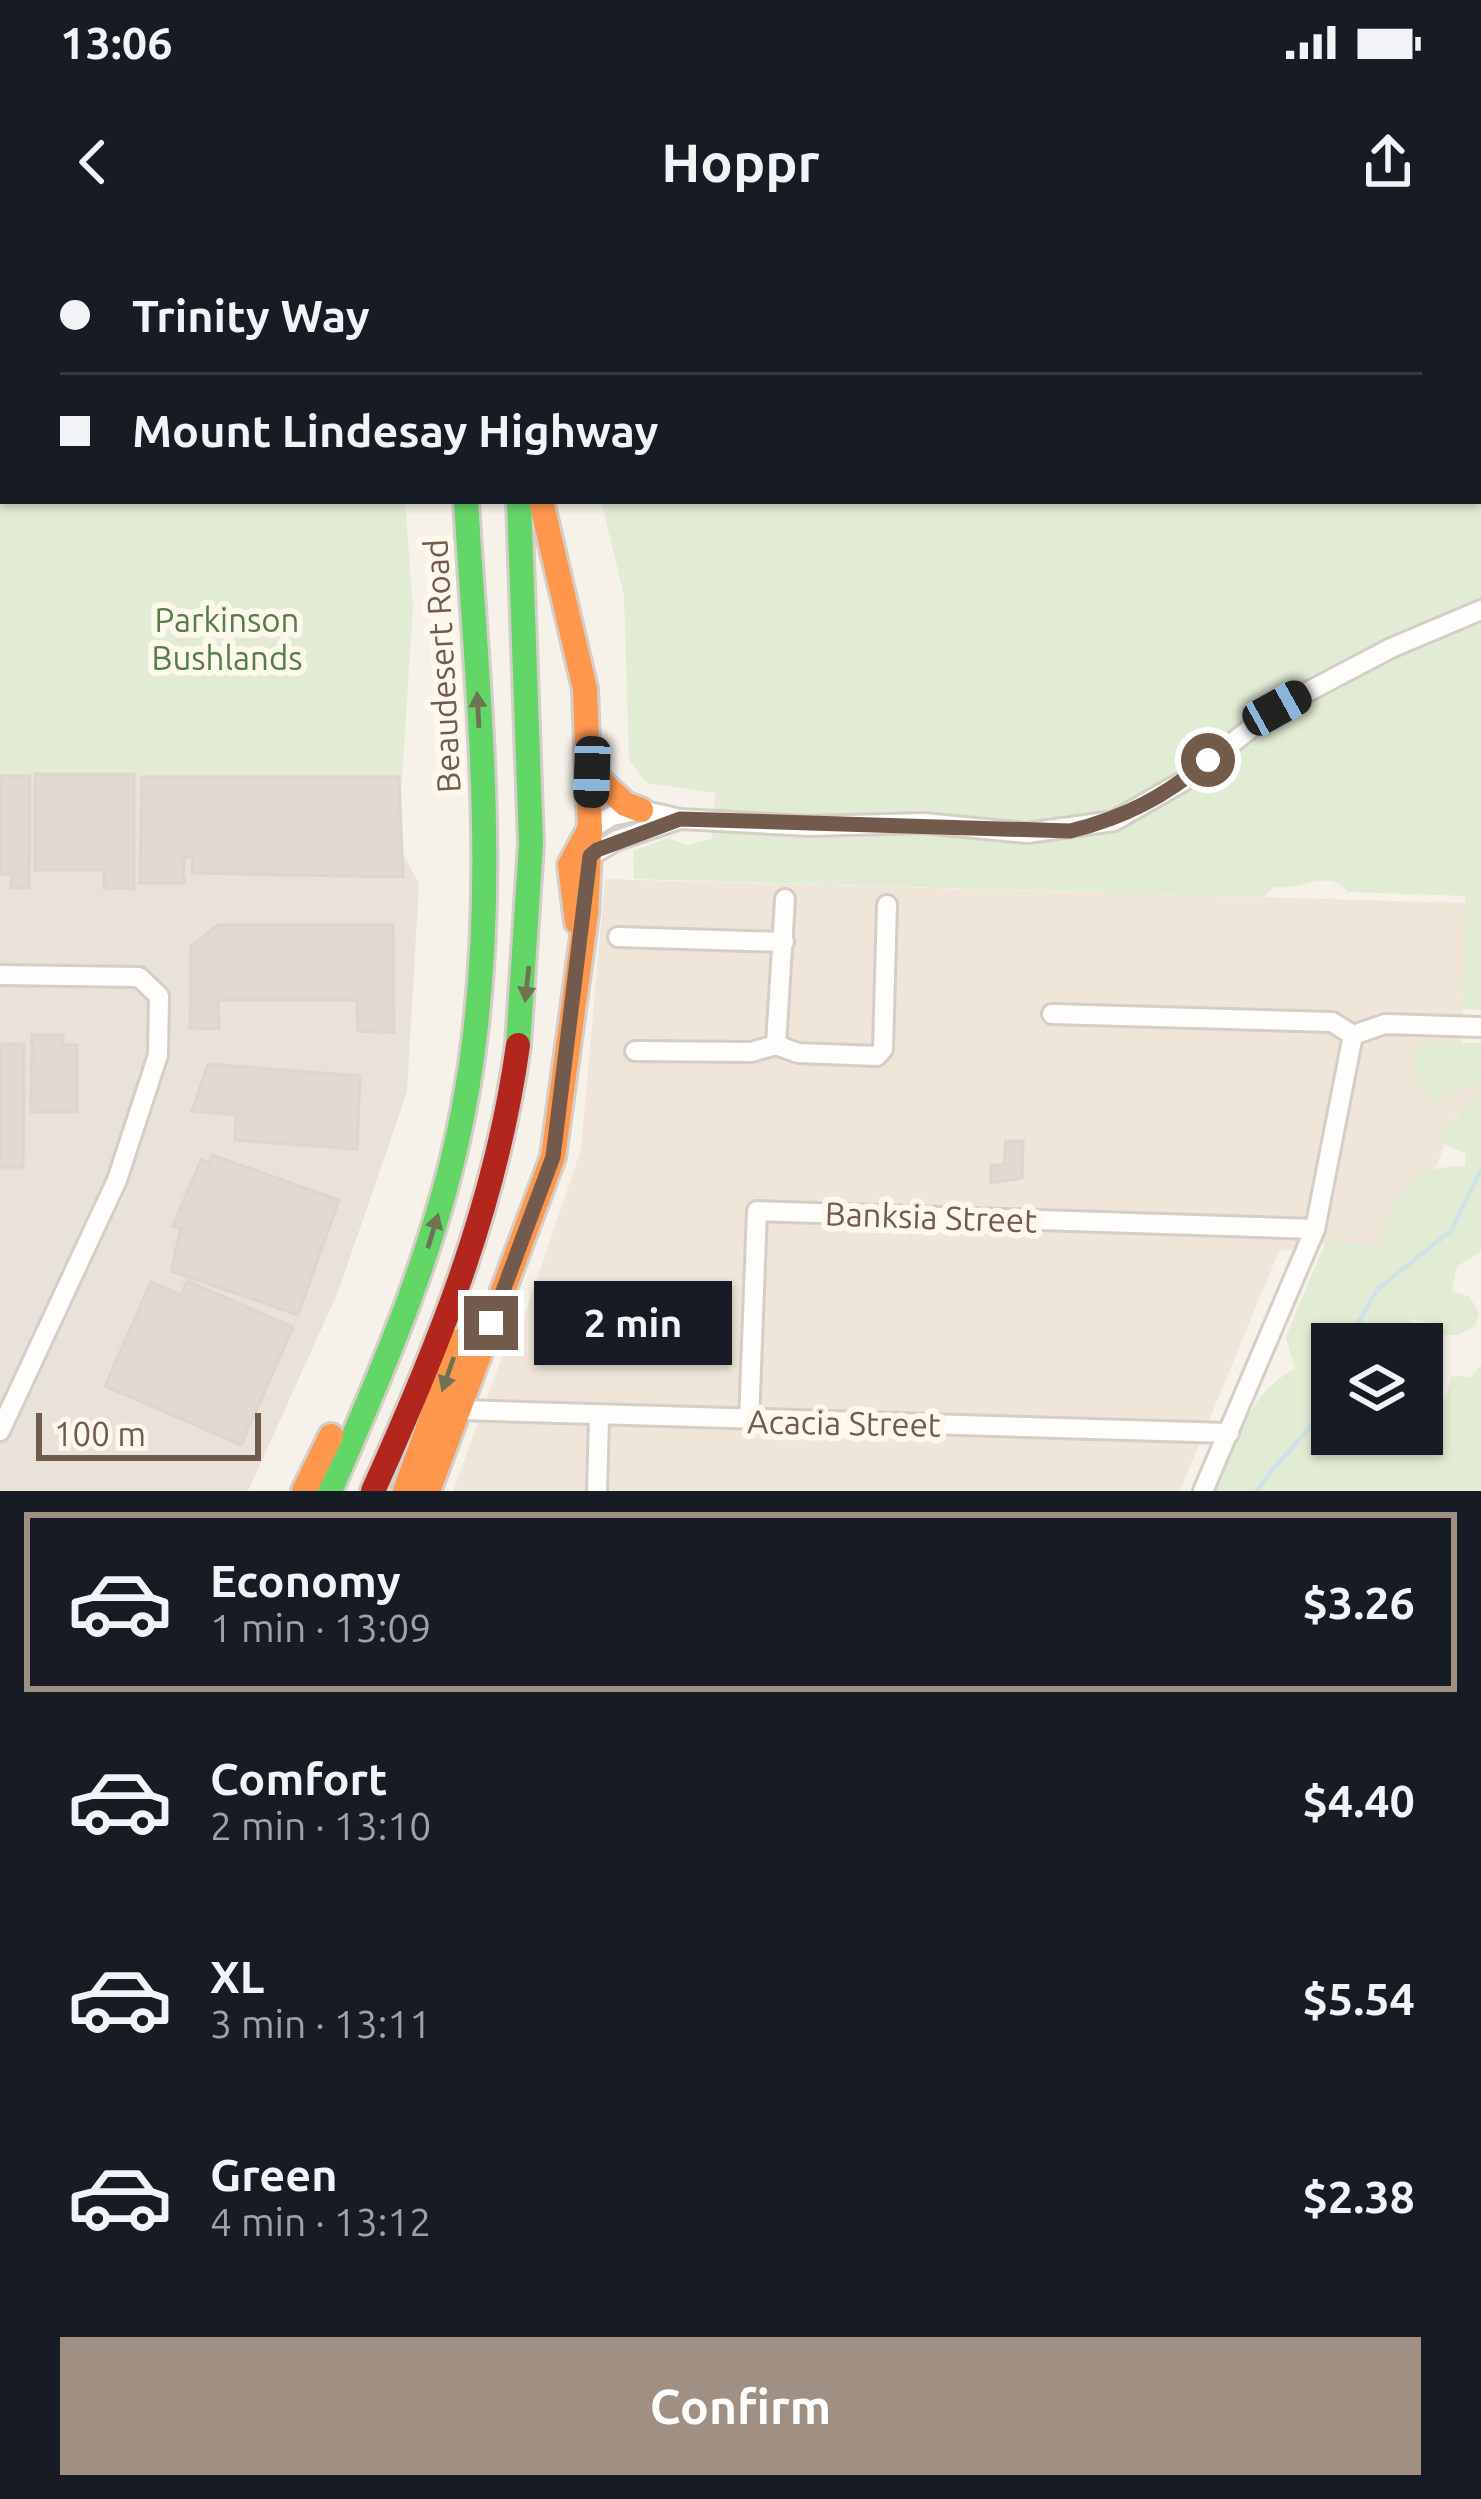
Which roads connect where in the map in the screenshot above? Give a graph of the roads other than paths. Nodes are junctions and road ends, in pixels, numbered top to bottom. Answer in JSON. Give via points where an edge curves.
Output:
{"nodes":[{"id":1,"x":466,"y":504,"type":"edge"},
{"id":2,"x":518,"y":504,"type":"edge"},
{"id":3,"x":542,"y":504,"type":"edge"},
{"id":4,"x":1481,"y":610,"type":"edge"},
{"id":5,"x":592,"y":772,"type":"junction"},
{"id":6,"x":641,"y":810,"type":"junction"},
{"id":7,"x":680,"y":819,"type":"junction"},
{"id":8,"x":590,"y":829,"type":"junction"},
{"id":9,"x":590,"y":856,"type":"junction"},
{"id":10,"x":785,"y":899,"type":"dead end"},
{"id":11,"x":887,"y":904,"type":"dead end"},
{"id":12,"x":580,"y":934,"type":"junction"},
{"id":13,"x":618,"y":937,"type":"dead end"},
{"id":14,"x":784,"y":942,"type":"junction"},
{"id":15,"x":0,"y":975,"type":"edge"},
{"id":16,"x":1052,"y":1014,"type":"dead end"},
{"id":17,"x":1481,"y":1027,"type":"edge"},
{"id":18,"x":1353,"y":1035,"type":"junction"},
{"id":19,"x":776,"y":1045,"type":"junction"},
{"id":20,"x":635,"y":1051,"type":"dead end"},
{"id":21,"x":492,"y":1190,"type":"junction"},
{"id":22,"x":1316,"y":1229,"type":"junction"},
{"id":23,"x":395,"y":1342,"type":"junction"},
{"id":24,"x":459,"y":1410,"type":"junction"},
{"id":25,"x":599,"y":1418,"type":"junction"},
{"id":26,"x":749,"y":1421,"type":"junction"},
{"id":27,"x":0,"y":1431,"type":"edge"},
{"id":28,"x":1229,"y":1432,"type":"junction"},
{"id":29,"x":304,"y":1491,"type":"edge"},
{"id":30,"x":330,"y":1491,"type":"edge"},
{"id":31,"x":373,"y":1491,"type":"edge"},
{"id":32,"x":405,"y":1491,"type":"edge"},
{"id":33,"x":428,"y":1491,"type":"edge"},
{"id":34,"x":597,"y":1491,"type":"edge"},
{"id":35,"x":1203,"y":1491,"type":"edge"}],
"edges":[{"from":23,"to":1,"type":"main road","name":"Beaudesert Road","one_way":true,"via":[[435,1227],[463,1109],[484,941]]},
{"from":2,"to":21,"type":"main road","one_way":true,"via":[[534,825],[529,974]]},
{"from":3,"to":5,"type":"main road","via":[[582,668]]},
{"from":4,"to":7,"type":"street","via":[[1277,708],[1182,782],[1114,820],[1027,833]]},
{"from":5,"to":6,"type":"main road"},
{"from":5,"to":8,"type":"main road"},
{"from":6,"to":7,"type":"street"},
{"from":6,"to":8,"type":"street"},
{"from":7,"to":9,"type":"street"},
{"from":8,"to":9,"type":"main road"},
{"from":8,"to":12,"type":"main road","via":[[569,877]]},
{"from":9,"to":12,"type":"main road"},
{"from":10,"to":14,"type":"street"},
{"from":11,"to":19,"type":"street","via":[[883,1049],[877,1056]]},
{"from":12,"to":24,"type":"main road","via":[[553,1157]]},
{"from":13,"to":14,"type":"street"},
{"from":14,"to":19,"type":"street"},
{"from":15,"to":27,"type":"street","via":[[139,977],[159,996],[158,1054],[117,1180]]},
{"from":16,"to":18,"type":"street","via":[[1332,1022]]},
{"from":17,"to":18,"type":"street","via":[[1385,1024]]},
{"from":18,"to":22,"type":"street"},
{"from":19,"to":20,"type":"street"},
{"from":21,"to":31,"type":"main road"},
{"from":21,"to":32,"type":"main road","one_way":true,"via":[[473,1297]]},
{"from":22,"to":26,"type":"street","name":"Banksia Street","via":[[757,1211]]},
{"from":22,"to":28,"type":"street"},
{"from":23,"to":29,"type":"main road","via":[[363,1371]]},
{"from":23,"to":30,"type":"main road","name":"Beaudesert Road"},
{"from":24,"to":25,"type":"street","name":"Acacia Street"},
{"from":24,"to":33,"type":"main road"},
{"from":25,"to":26,"type":"street","name":"Acacia Street"},
{"from":25,"to":34,"type":"street"},
{"from":26,"to":28,"type":"street","name":"Acacia Street"},
{"from":28,"to":35,"type":"street"}]}
